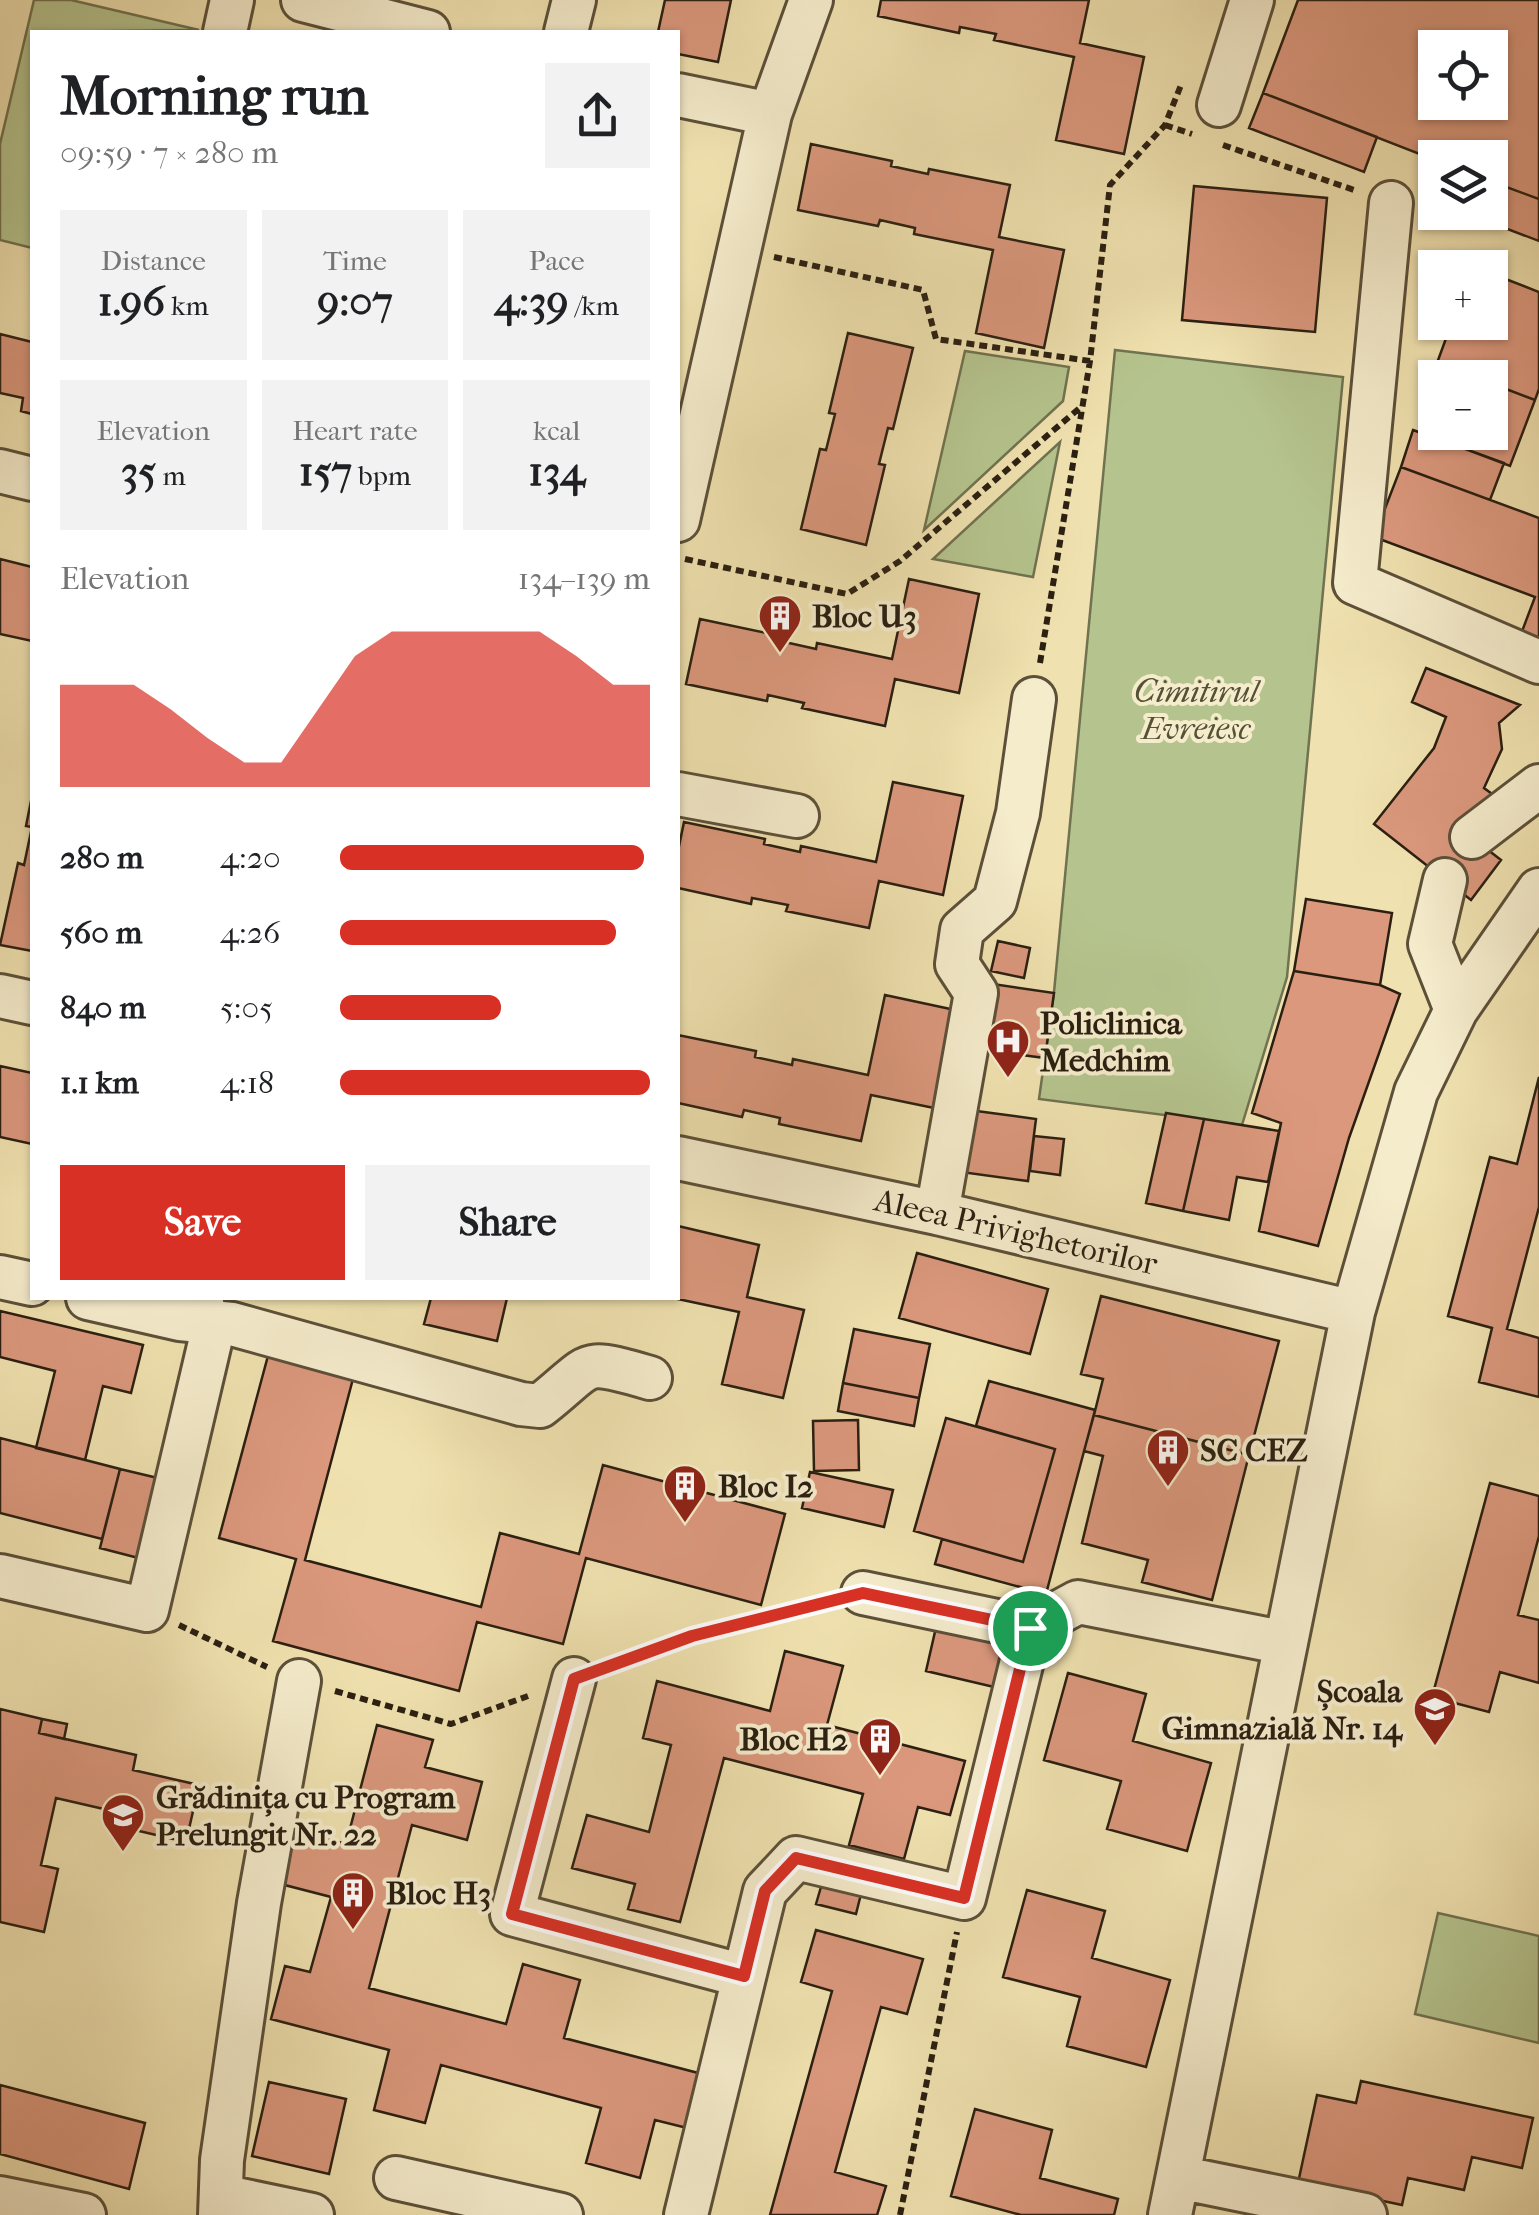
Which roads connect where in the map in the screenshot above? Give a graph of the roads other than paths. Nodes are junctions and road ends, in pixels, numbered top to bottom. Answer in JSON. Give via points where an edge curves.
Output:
{"nodes":[{"id":1,"x":232,"y":0,"type":"edge"},
{"id":2,"x":574,"y":0,"type":"edge"},
{"id":3,"x":810,"y":0,"type":"edge"},
{"id":4,"x":1252,"y":0,"type":"edge"},
{"id":5,"x":328,"y":3,"type":"edge"},
{"id":6,"x":225,"y":30,"type":"edge"},
{"id":7,"x":421,"y":30,"type":"edge"},
{"id":8,"x":566,"y":30,"type":"edge"},
{"id":9,"x":680,"y":95,"type":"edge"},
{"id":10,"x":770,"y":114,"type":"junction"},
{"id":11,"x":1214,"y":129,"type":"road end"},
{"id":12,"x":1391,"y":203,"type":"road end"},
{"id":13,"x":0,"y":472,"type":"edge"},
{"id":14,"x":30,"y":480,"type":"edge"},
{"id":15,"x":680,"y":511,"type":"edge"},
{"id":16,"x":1539,"y":662,"type":"edge"},
{"id":17,"x":1034,"y":699,"type":"road end"},
{"id":18,"x":1539,"y":786,"type":"edge"},
{"id":19,"x":680,"y":794,"type":"edge"},
{"id":20,"x":797,"y":816,"type":"dead end"},
{"id":21,"x":1472,"y":837,"type":"dead end"},
{"id":22,"x":1445,"y":880,"type":"dead end"},
{"id":23,"x":1539,"y":890,"type":"edge"},
{"id":24,"x":1526,"y":931,"type":"edge"},
{"id":25,"x":0,"y":996,"type":"edge"},
{"id":26,"x":30,"y":1003,"type":"edge"},
{"id":27,"x":1456,"y":1010,"type":"junction"},
{"id":28,"x":680,"y":1158,"type":"edge"},
{"id":29,"x":937,"y":1213,"type":"junction"},
{"id":30,"x":0,"y":1277,"type":"edge"},
{"id":31,"x":30,"y":1284,"type":"edge"},
{"id":32,"x":107,"y":1300,"type":"edge"},
{"id":33,"x":202,"y":1310,"type":"edge"},
{"id":34,"x":1352,"y":1312,"type":"junction"},
{"id":35,"x":650,"y":1378,"type":"dead end"},
{"id":36,"x":0,"y":1576,"type":"edge"},
{"id":37,"x":863,"y":1593,"type":"road end"},
{"id":38,"x":1030,"y":1628,"type":"junction"},
{"id":39,"x":1286,"y":1644,"type":"junction"},
{"id":40,"x":574,"y":1679,"type":"road end"},
{"id":41,"x":299,"y":1681,"type":"road end"},
{"id":42,"x":744,"y":1976,"type":"junction"},
{"id":43,"x":396,"y":2178,"type":"dead end"},
{"id":44,"x":1174,"y":2196,"type":"edge"},
{"id":45,"x":0,"y":2198,"type":"edge"},
{"id":46,"x":220,"y":2205,"type":"edge"},
{"id":47,"x":503,"y":2209,"type":"edge"},
{"id":48,"x":81,"y":2215,"type":"edge"},
{"id":49,"x":312,"y":2215,"type":"edge"},
{"id":50,"x":560,"y":2215,"type":"edge"},
{"id":51,"x":686,"y":2215,"type":"edge"},
{"id":52,"x":1365,"y":2215,"type":"edge"}],
"edges":[{"from":1,"to":6,"type":"street"},
{"from":2,"to":8,"type":"street"},
{"from":3,"to":10,"type":"street"},
{"from":4,"to":11,"type":"street"},
{"from":5,"to":7,"type":"street"},
{"from":9,"to":10,"type":"street"},
{"from":10,"to":15,"type":"street"},
{"from":12,"to":16,"type":"street","via":[[1355,584]]},
{"from":13,"to":14,"type":"street"},
{"from":17,"to":29,"type":"street","via":[[1018,813],[996,900],[962,930],[957,964],[976,993]]},
{"from":18,"to":21,"type":"street"},
{"from":19,"to":20,"type":"street"},
{"from":22,"to":27,"type":"street","via":[[1430,944]]},
{"from":23,"to":24,"type":"street"},
{"from":24,"to":27,"type":"street"},
{"from":25,"to":26,"type":"street"},
{"from":27,"to":34,"type":"street","via":[[1416,1092]]},
{"from":28,"to":29,"type":"street","name":"Aleea Privighetorilor"},
{"from":29,"to":34,"type":"street","name":"Aleea Privighetorilor"},
{"from":30,"to":31,"type":"street"},
{"from":32,"to":33,"type":"street"},
{"from":33,"to":35,"type":"street","via":[[521,1404],[540,1406],[586,1366]]},
{"from":33,"to":36,"type":"street","via":[[210,1342],[148,1610]]},
{"from":34,"to":39,"type":"street"},
{"from":37,"to":38,"type":"street"},
{"from":38,"to":39,"type":"street","via":[[1078,1602]]},
{"from":38,"to":42,"type":"street","via":[[964,1898],[796,1858],[765,1891]]},
{"from":39,"to":44,"type":"street"},
{"from":40,"to":42,"type":"street","via":[[512,1914]]},
{"from":41,"to":46,"type":"street","via":[[260,1903]]},
{"from":42,"to":51,"type":"street"},
{"from":43,"to":47,"type":"street"},
{"from":44,"to":52,"type":"street"},
{"from":45,"to":48,"type":"street"},
{"from":46,"to":49,"type":"street"},
{"from":47,"to":50,"type":"street"}]}
